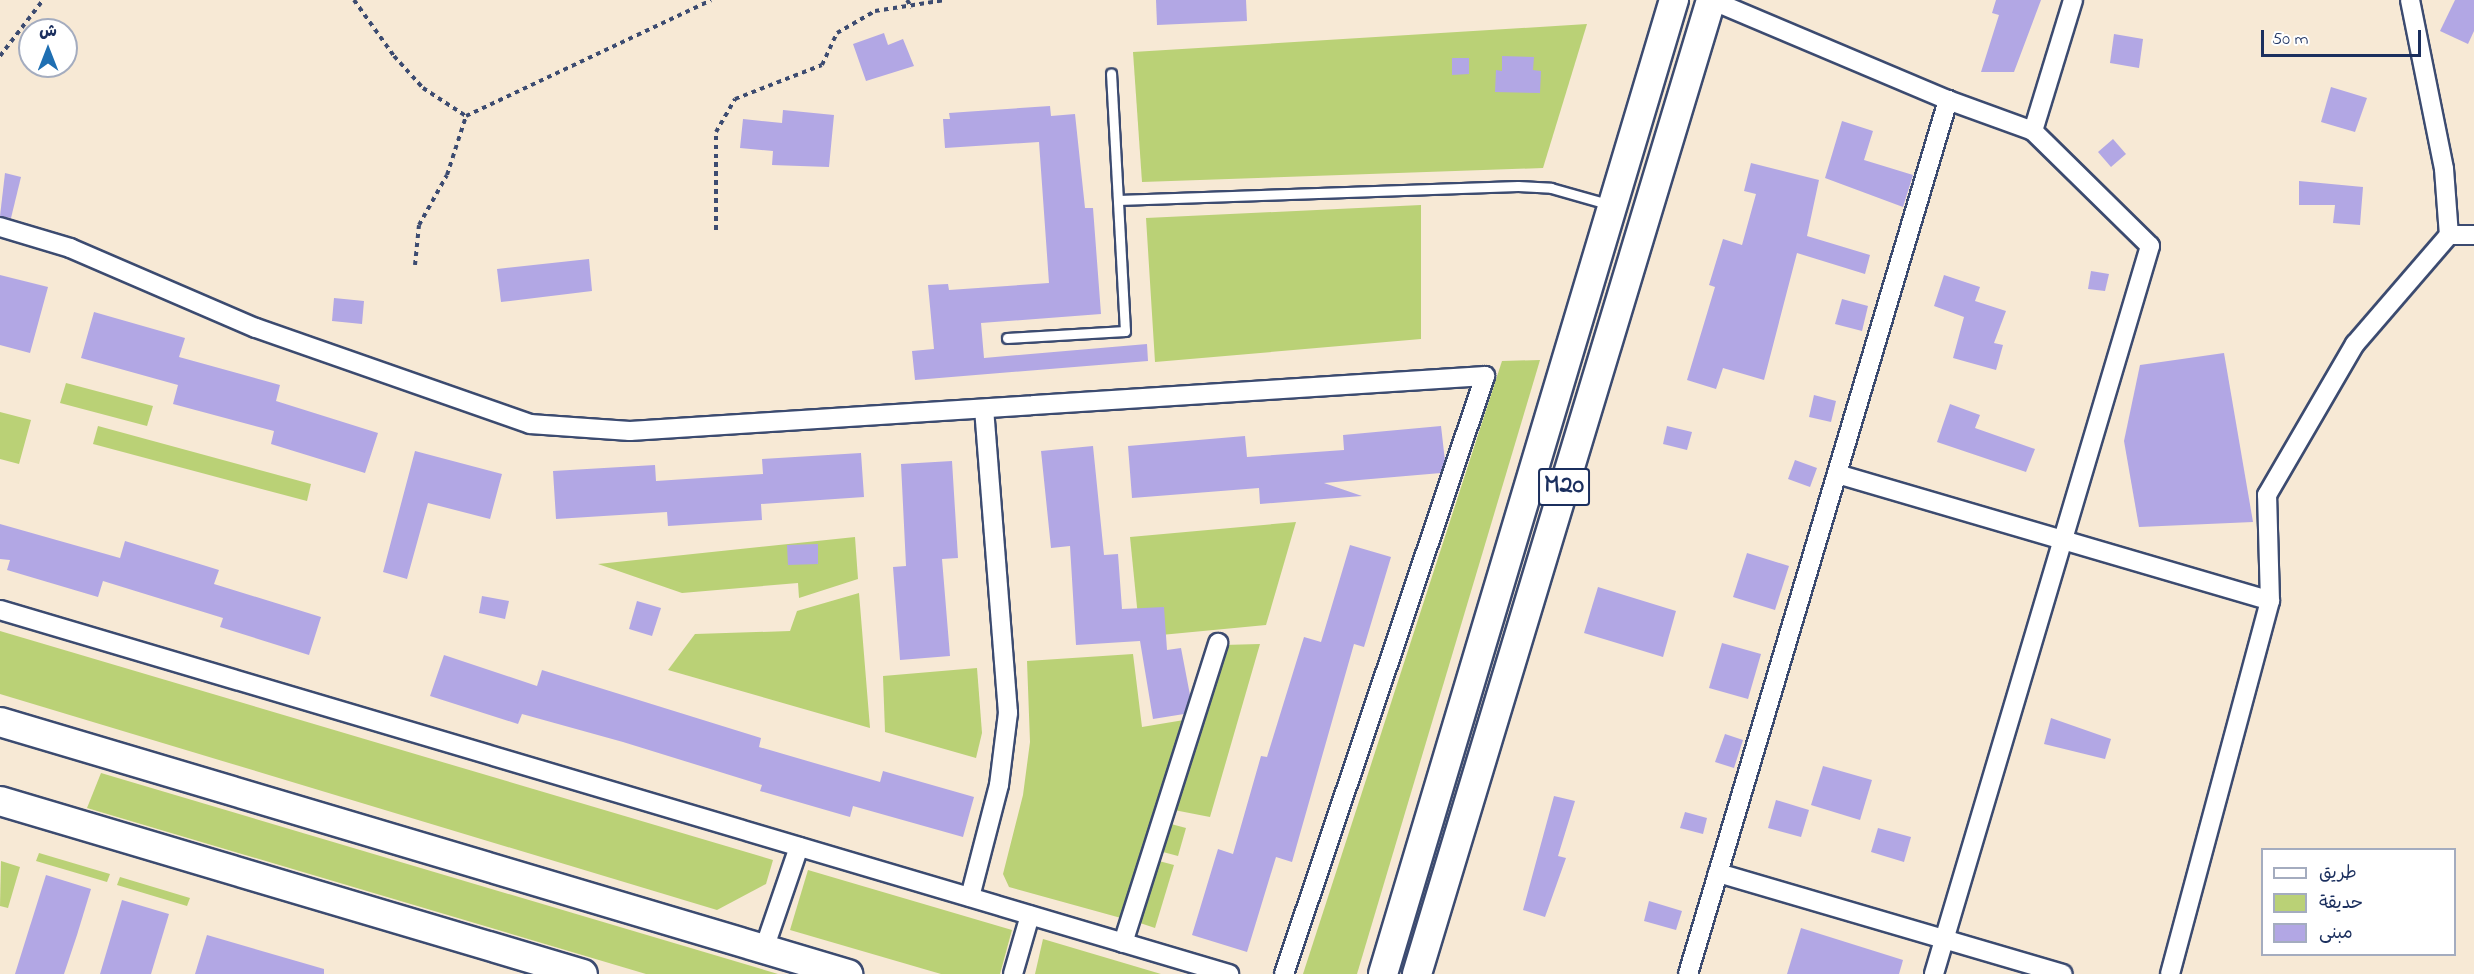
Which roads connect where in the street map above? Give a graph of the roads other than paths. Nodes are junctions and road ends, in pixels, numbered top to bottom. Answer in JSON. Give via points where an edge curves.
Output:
{"nodes":[{"id":1,"x":1674,"y":0,"type":"edge"},
{"id":2,"x":1711,"y":0,"type":"edge"},
{"id":3,"x":2073,"y":0,"type":"edge"},
{"id":4,"x":2410,"y":0,"type":"edge"},
{"id":5,"x":1111,"y":74,"type":"dead end"},
{"id":6,"x":1948,"y":100,"type":"junction"},
{"id":7,"x":2033,"y":131,"type":"junction"},
{"id":8,"x":1118,"y":200,"type":"junction"},
{"id":9,"x":1613,"y":206,"type":"junction"},
{"id":10,"x":0,"y":227,"type":"edge"},
{"id":11,"x":2449,"y":235,"type":"junction"},
{"id":12,"x":2474,"y":235,"type":"edge"},
{"id":13,"x":1007,"y":338,"type":"dead end"},
{"id":14,"x":984,"y":409,"type":"junction"},
{"id":15,"x":1837,"y":474,"type":"junction"},
{"id":16,"x":2063,"y":540,"type":"junction"},
{"id":17,"x":2270,"y":601,"type":"junction"},
{"id":18,"x":0,"y":610,"type":"edge"},
{"id":19,"x":1218,"y":643,"type":"dead end"},
{"id":20,"x":0,"y":722,"type":"edge"},
{"id":21,"x":0,"y":801,"type":"edge"},
{"id":22,"x":799,"y":847,"type":"junction"},
{"id":23,"x":1718,"y":873,"type":"junction"},
{"id":24,"x":970,"y":897,"type":"junction"},
{"id":25,"x":1030,"y":915,"type":"junction"},
{"id":26,"x":1944,"y":939,"type":"junction"},
{"id":27,"x":1123,"y":943,"type":"junction"},
{"id":28,"x":764,"y":949,"type":"junction"},
{"id":29,"x":541,"y":968,"type":"edge"},
{"id":30,"x":583,"y":974,"type":"edge"},
{"id":31,"x":848,"y":974,"type":"edge"},
{"id":32,"x":1013,"y":974,"type":"edge"},
{"id":33,"x":1228,"y":974,"type":"edge"},
{"id":34,"x":1284,"y":974,"type":"edge"},
{"id":35,"x":1383,"y":974,"type":"edge"},
{"id":36,"x":1417,"y":974,"type":"edge"},
{"id":37,"x":1688,"y":974,"type":"edge"},
{"id":38,"x":1934,"y":974,"type":"edge"},
{"id":39,"x":2063,"y":974,"type":"edge"},
{"id":40,"x":2170,"y":974,"type":"edge"}],
"edges":[{"from":1,"to":9,"type":"main road","number":"M20"},
{"from":2,"to":6,"type":"street"},
{"from":2,"to":36,"type":"main road","number":"M20"},
{"from":3,"to":7,"type":"street"},
{"from":4,"to":11,"type":"street","via":[[2444,170]]},
{"from":5,"to":8,"type":"lane"},
{"from":6,"to":7,"type":"street"},
{"from":6,"to":15,"type":"street"},
{"from":7,"to":16,"type":"street","via":[[2150,246]]},
{"from":8,"to":9,"type":"lane","via":[[1518,186],[1551,188]]},
{"from":8,"to":13,"type":"lane","via":[[1125,331]]},
{"from":9,"to":35,"type":"main road","number":"M20"},
{"from":10,"to":14,"type":"street","via":[[70,248],[256,328],[530,424],[630,431]]},
{"from":11,"to":12,"type":"street"},
{"from":11,"to":17,"type":"street","via":[[2355,344],[2267,495]]},
{"from":14,"to":24,"type":"street","via":[[1008,713],[999,785]]},
{"from":14,"to":34,"type":"street","via":[[1485,376]]},
{"from":15,"to":16,"type":"street"},
{"from":15,"to":23,"type":"street"},
{"from":16,"to":17,"type":"street"},
{"from":16,"to":26,"type":"street"},
{"from":17,"to":40,"type":"street"},
{"from":18,"to":22,"type":"street"},
{"from":19,"to":27,"type":"street"},
{"from":20,"to":28,"type":"main road"},
{"from":21,"to":29,"type":"main road"},
{"from":22,"to":24,"type":"street"},
{"from":22,"to":28,"type":"street"},
{"from":23,"to":26,"type":"street"},
{"from":23,"to":37,"type":"street"},
{"from":24,"to":25,"type":"street"},
{"from":25,"to":27,"type":"street"},
{"from":25,"to":32,"type":"street"},
{"from":26,"to":38,"type":"street"},
{"from":26,"to":39,"type":"street"},
{"from":27,"to":33,"type":"street"},
{"from":28,"to":31,"type":"main road"},
{"from":29,"to":30,"type":"main road"}]}
